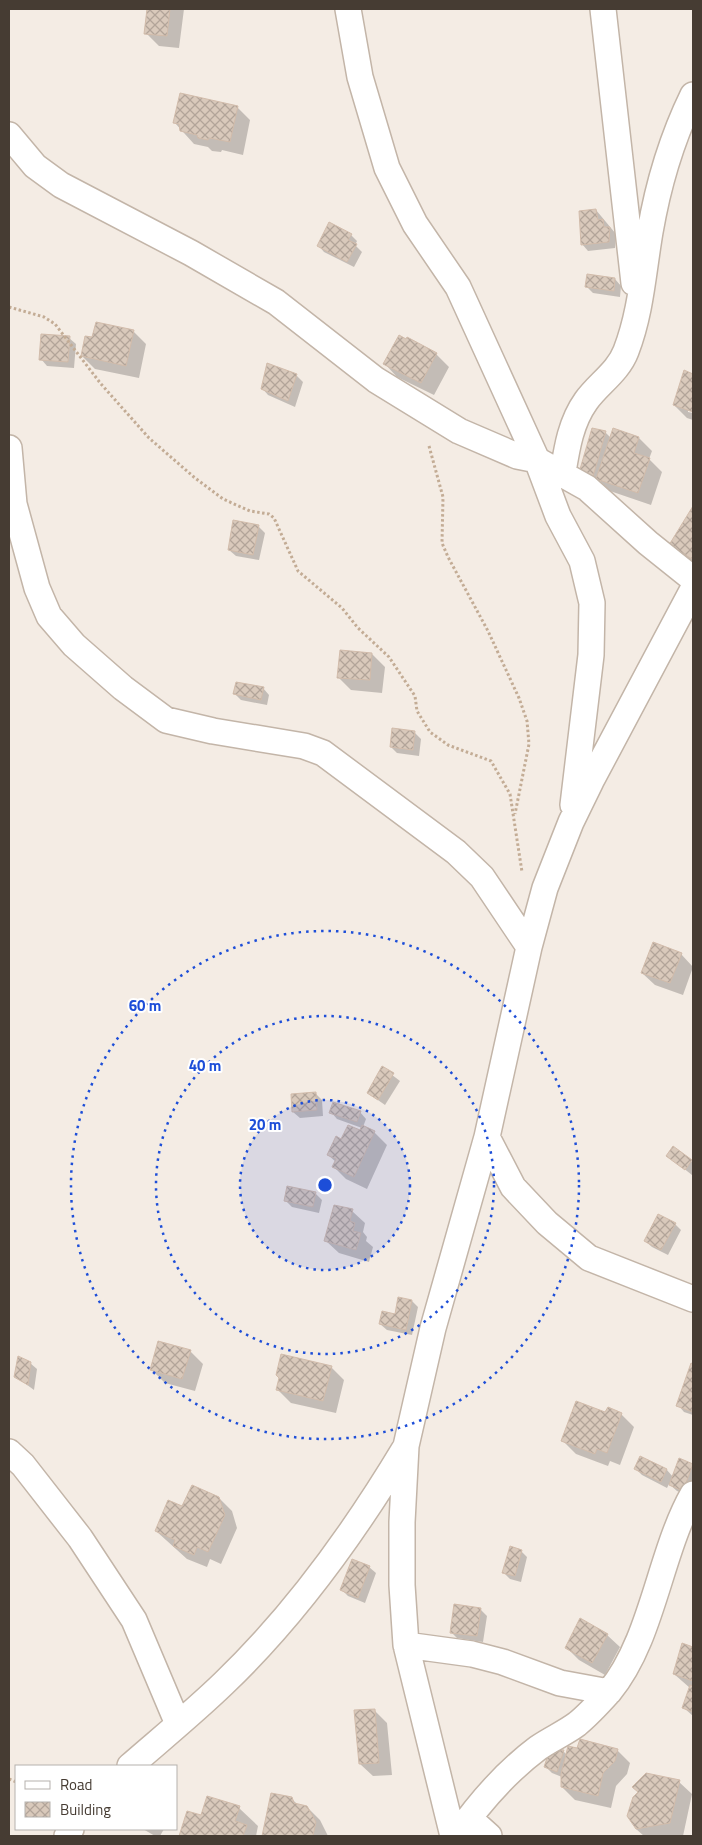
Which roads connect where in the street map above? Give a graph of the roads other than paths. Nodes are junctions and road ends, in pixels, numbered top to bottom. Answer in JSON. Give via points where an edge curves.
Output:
{"nodes":[{"id":1,"x":348,"y":9,"type":"edge"},
{"id":2,"x":603,"y":9,"type":"edge"},
{"id":3,"x":693,"y":95,"type":"edge"},
{"id":4,"x":9,"y":135,"type":"edge"},
{"id":5,"x":637,"y":318,"type":"junction"},
{"id":6,"x":9,"y":448,"type":"edge"},
{"id":7,"x":537,"y":460,"type":"junction"},
{"id":8,"x":563,"y":472,"type":"junction"},
{"id":9,"x":693,"y":580,"type":"edge"},
{"id":10,"x":693,"y":589,"type":"edge"},
{"id":11,"x":572,"y":822,"type":"junction"},
{"id":12,"x":529,"y":946,"type":"junction"},
{"id":13,"x":487,"y":1137,"type":"junction"},
{"id":14,"x":693,"y":1299,"type":"edge"},
{"id":15,"x":406,"y":1446,"type":"junction"},
{"id":16,"x":9,"y":1452,"type":"edge"},
{"id":17,"x":693,"y":1494,"type":"edge"},
{"id":18,"x":406,"y":1644,"type":"junction"},
{"id":19,"x":609,"y":1692,"type":"junction"},
{"id":20,"x":178,"y":1724,"type":"junction"},
{"id":21,"x":131,"y":1765,"type":"edge"},
{"id":22,"x":459,"y":1830,"type":"edge"},
{"id":23,"x":489,"y":1836,"type":"edge"}],
"edges":[{"from":1,"to":7,"type":"street","via":[[360,77],[387,168],[415,224],[458,287]]},
{"from":2,"to":5,"type":"street"},
{"from":3,"to":5,"type":"street","via":[[663,175],[650,232]]},
{"from":4,"to":7,"type":"street","via":[[35,166],[61,185],[276,302],[376,380],[459,431],[517,456]]},
{"from":5,"to":8,"type":"street","via":[[625,354],[606,381],[587,400],[574,423]]},
{"from":6,"to":12,"type":"street","via":[[14,504],[36,588],[49,616],[74,645],[166,720],[304,746],[323,753],[456,852],[482,877]]},
{"from":7,"to":8,"type":"street"},
{"from":7,"to":11,"type":"street","via":[[558,516],[582,561],[592,603],[591,655]]},
{"from":8,"to":9,"type":"street","via":[[587,488]]},
{"from":10,"to":11,"type":"street"},
{"from":11,"to":12,"type":"street","via":[[545,888]]},
{"from":12,"to":13,"type":"street"},
{"from":13,"to":14,"type":"street","via":[[513,1187],[547,1223],[590,1258]]},
{"from":13,"to":15,"type":"street","via":[[433,1328]]},
{"from":15,"to":18,"type":"street","via":[[402,1585]]},
{"from":15,"to":20,"type":"street","via":[[341,1548],[289,1612],[225,1682]]},
{"from":16,"to":20,"type":"street","via":[[23,1465],[80,1538],[134,1620]]},
{"from":17,"to":19,"type":"street","via":[[668,1553],[635,1649]]},
{"from":18,"to":19,"type":"street","via":[[472,1654],[560,1684]]},
{"from":18,"to":22,"type":"street"},
{"from":19,"to":22,"type":"street","via":[[578,1723],[538,1748],[490,1791]]},
{"from":20,"to":21,"type":"street"},
{"from":22,"to":23,"type":"street"}]}
